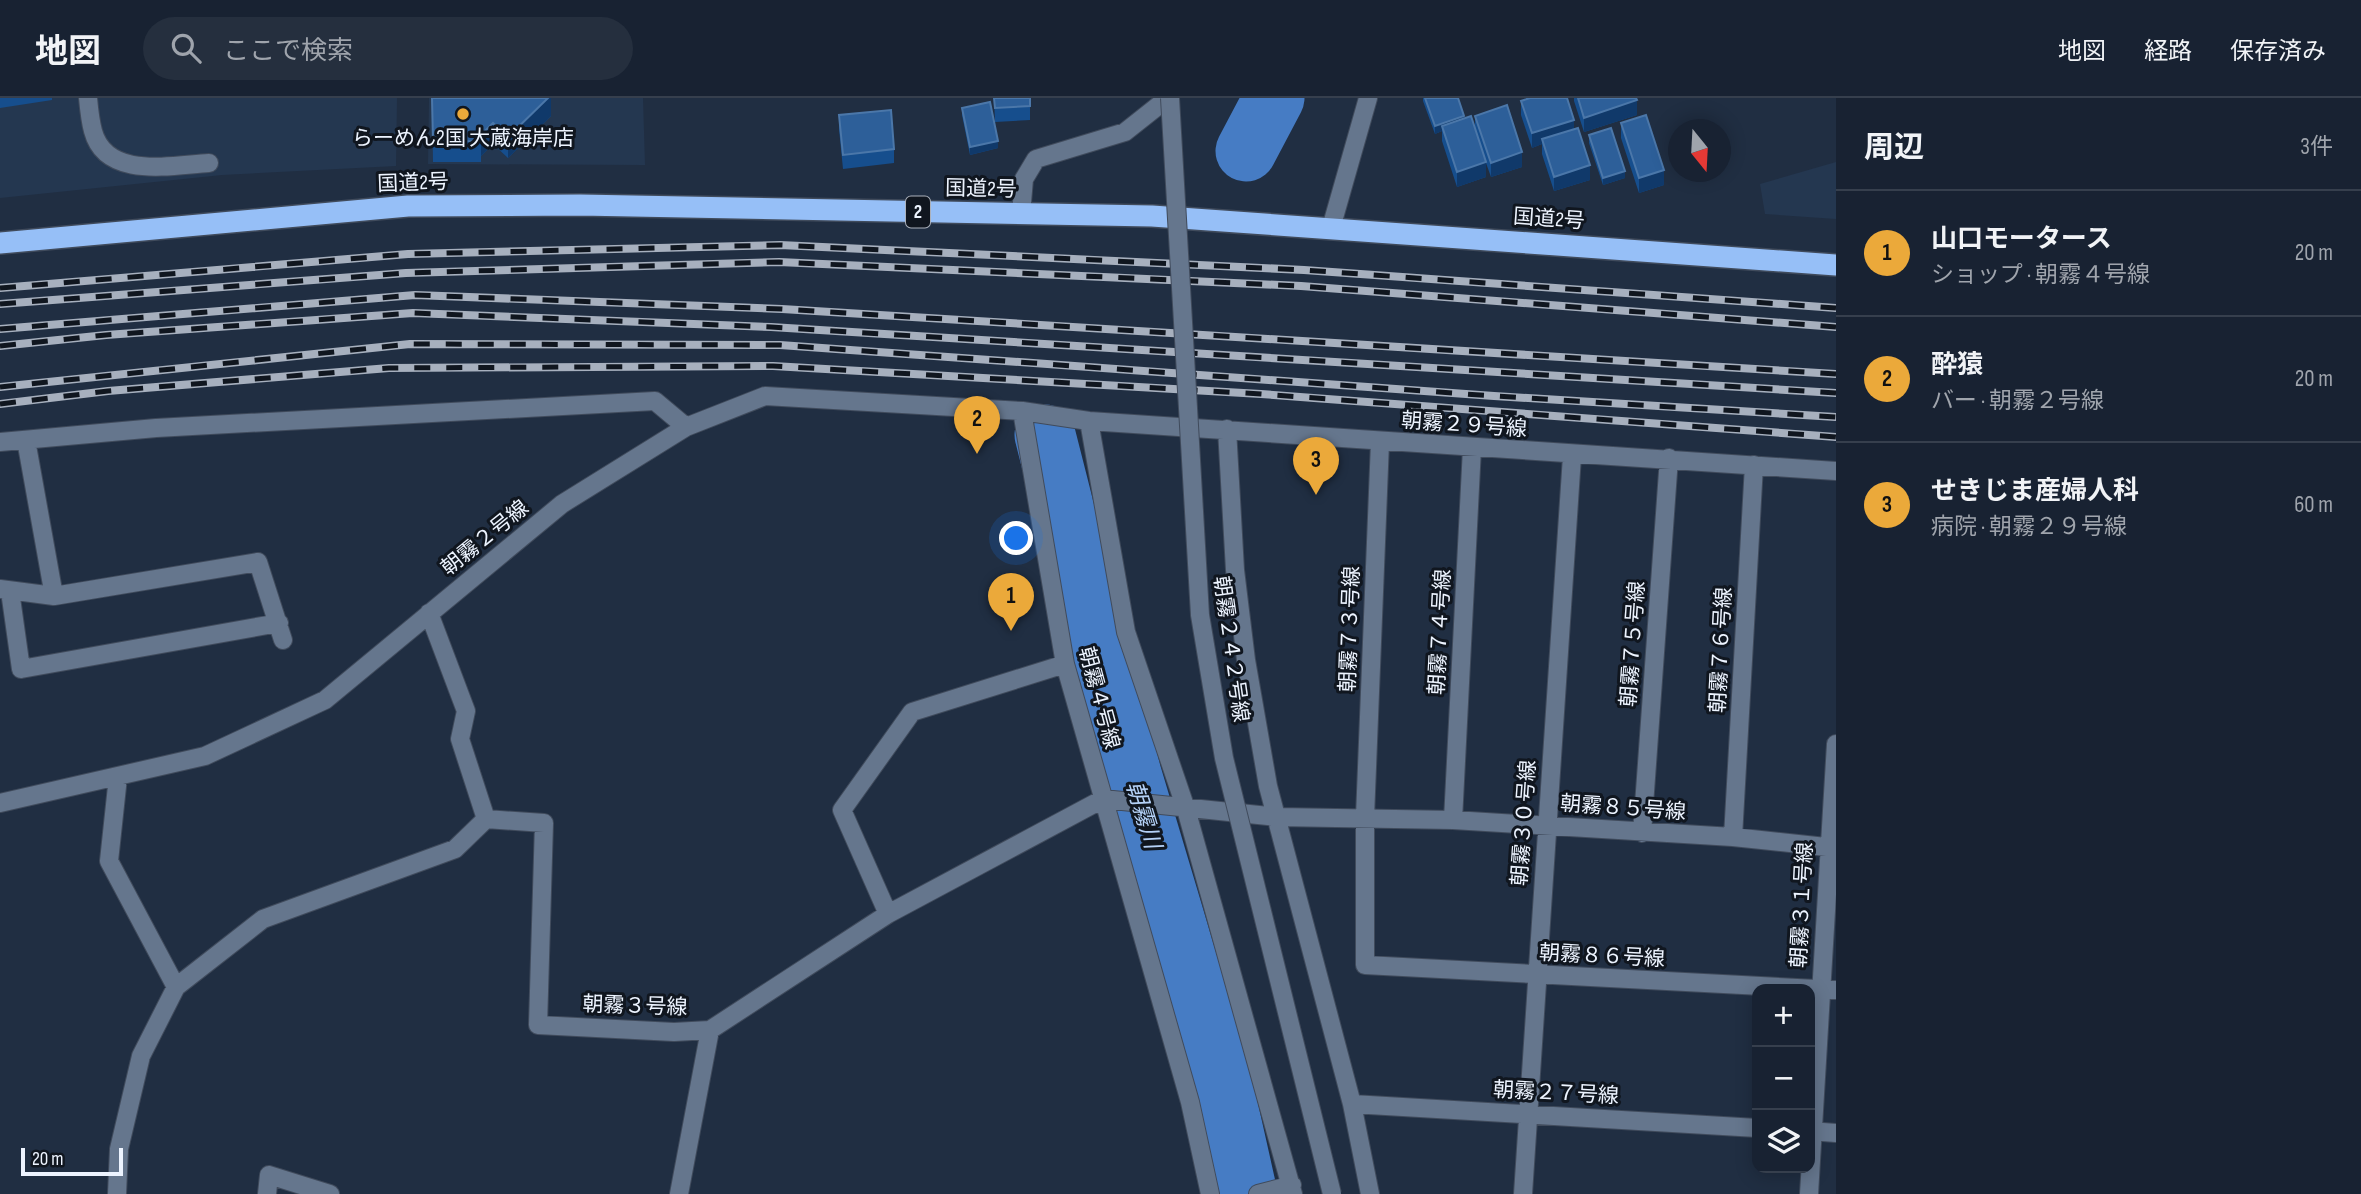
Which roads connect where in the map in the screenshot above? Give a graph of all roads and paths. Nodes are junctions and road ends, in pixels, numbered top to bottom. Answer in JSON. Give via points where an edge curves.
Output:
{"nodes":[{"id":1,"x":88,"y":98,"type":"edge"},
{"id":2,"x":1169,"y":98,"type":"edge"},
{"id":3,"x":1368,"y":98,"type":"edge"},
{"id":4,"x":209,"y":163,"type":"dead end"},
{"id":5,"x":1021,"y":214,"type":"junction"},
{"id":6,"x":1331,"y":228,"type":"junction"},
{"id":7,"x":0,"y":243,"type":"edge"},
{"id":8,"x":1836,"y":265,"type":"edge"},
{"id":9,"x":1030,"y":413,"type":"junction"},
{"id":10,"x":1069,"y":419,"type":"joint"},
{"id":11,"x":1089,"y":421,"type":"junction"},
{"id":12,"x":685,"y":427,"type":"junction"},
{"id":13,"x":1227,"y":429,"type":"junction"},
{"id":14,"x":26,"y":440,"type":"junction"},
{"id":15,"x":0,"y":442,"type":"edge"},
{"id":16,"x":1380,"y":442,"type":"junction"},
{"id":17,"x":1472,"y":448,"type":"junction"},
{"id":18,"x":1572,"y":456,"type":"junction"},
{"id":19,"x":1669,"y":458,"type":"junction"},
{"id":20,"x":1754,"y":465,"type":"junction"},
{"id":21,"x":1836,"y":471,"type":"edge"},
{"id":22,"x":5,"y":590,"type":"edge"},
{"id":23,"x":54,"y":597,"type":"junction"},
{"id":24,"x":429,"y":613,"type":"junction"},
{"id":25,"x":9,"y":645,"type":"edge"},
{"id":26,"x":1065,"y":664,"type":"junction"},
{"id":27,"x":1836,"y":744,"type":"edge"},
{"id":28,"x":118,"y":777,"type":"junction"},
{"id":29,"x":1108,"y":800,"type":"junction"},
{"id":30,"x":0,"y":803,"type":"edge"},
{"id":31,"x":1186,"y":809,"type":"junction"},
{"id":32,"x":1278,"y":817,"type":"junction"},
{"id":33,"x":1365,"y":817,"type":"junction"},
{"id":34,"x":486,"y":819,"type":"junction"},
{"id":35,"x":1453,"y":820,"type":"junction"},
{"id":36,"x":1547,"y":825,"type":"junction"},
{"id":37,"x":1643,"y":833,"type":"junction"},
{"id":38,"x":1733,"y":837,"type":"junction"},
{"id":39,"x":1832,"y":848,"type":"edge"},
{"id":40,"x":888,"y":914,"type":"junction"},
{"id":41,"x":1536,"y":975,"type":"junction"},
{"id":42,"x":176,"y":987,"type":"junction"},
{"id":43,"x":1828,"y":989,"type":"edge"},
{"id":44,"x":710,"y":1031,"type":"junction"},
{"id":45,"x":1352,"y":1104,"type":"junction"},
{"id":46,"x":1814,"y":1110,"type":"edge"},
{"id":47,"x":1529,"y":1114,"type":"junction"},
{"id":48,"x":1752,"y":1128,"type":"edge"},
{"id":49,"x":1815,"y":1131,"type":"edge"},
{"id":50,"x":1836,"y":1132,"type":"edge"},
{"id":51,"x":1810,"y":1173,"type":"edge"},
{"id":52,"x":1293,"y":1189,"type":"edge"},
{"id":53,"x":1264,"y":1193,"type":"edge"},
{"id":54,"x":117,"y":1194,"type":"edge"},
{"id":55,"x":267,"y":1194,"type":"edge"},
{"id":56,"x":330,"y":1194,"type":"edge"},
{"id":57,"x":679,"y":1194,"type":"edge"},
{"id":58,"x":1210,"y":1194,"type":"edge"},
{"id":59,"x":1332,"y":1194,"type":"edge"},
{"id":60,"x":1370,"y":1194,"type":"edge"},
{"id":61,"x":1523,"y":1194,"type":"edge"},
{"id":62,"x":1809,"y":1194,"type":"edge"}],
"edges":[{"from":1,"to":4,"type":"street","via":[[93,133],[115,159],[138,167]]},
{"from":2,"to":5,"type":"street","via":[[1125,132],[1036,159],[1024,178]]},
{"from":2,"to":59,"type":"street","name":"朝霧２４２号線","bridge":true,"via":[[1200,615],[1224,758]]},
{"from":3,"to":6,"type":"street"},
{"from":5,"to":6,"type":"highway","name":"国道2号","number":"2","via":[[1152,216]]},
{"from":5,"to":7,"type":"highway","name":"国道2号","number":"2","via":[[408,205]]},
{"from":6,"to":8,"type":"highway","name":"国道2号","number":"2"},
{"from":9,"to":10,"type":"street","name":"朝霧２号線"},
{"from":9,"to":12,"type":"street","name":"朝霧２号線","via":[[765,396]]},
{"from":9,"to":26,"type":"street","name":"朝霧４号線"},
{"from":10,"to":11,"type":"street","name":"朝霧２９号線"},
{"from":11,"to":13,"type":"street","name":"朝霧２９号線"},
{"from":11,"to":31,"type":"street","via":[[1126,632]]},
{"from":12,"to":14,"type":"street","via":[[655,401],[170,427]]},
{"from":12,"to":24,"type":"street","name":"朝霧２号線","via":[[562,504]]},
{"from":13,"to":16,"type":"street","name":"朝霧２９号線"},
{"from":13,"to":32,"type":"street","via":[[1235,570],[1246,660],[1268,786]]},
{"from":14,"to":15,"type":"street"},
{"from":14,"to":23,"type":"street"},
{"from":16,"to":17,"type":"street","name":"朝霧２９号線"},
{"from":16,"to":33,"type":"street","name":"朝霧７３号線"},
{"from":17,"to":18,"type":"street","name":"朝霧２９号線"},
{"from":17,"to":35,"type":"street","name":"朝霧７４号線"},
{"from":18,"to":19,"type":"street","name":"朝霧２９号線"},
{"from":18,"to":36,"type":"street","name":"朝霧３０号線"},
{"from":19,"to":20,"type":"street","name":"朝霧２９号線"},
{"from":19,"to":37,"type":"street","name":"朝霧７５号線"},
{"from":20,"to":21,"type":"street","name":"朝霧２９号線"},
{"from":20,"to":38,"type":"street","name":"朝霧７６号線"},
{"from":22,"to":23,"type":"street"},
{"from":22,"to":25,"type":"street"},
{"from":23,"to":25,"type":"street","via":[[258,562],[281,631],[21,668]]},
{"from":24,"to":28,"type":"street","name":"朝霧２号線","via":[[325,700],[205,756]]},
{"from":24,"to":34,"type":"street","via":[[466,711],[460,739]]},
{"from":26,"to":29,"type":"street","name":"朝霧４号線"},
{"from":26,"to":40,"type":"street","via":[[912,712],[842,810]]},
{"from":27,"to":39,"type":"street","name":"朝霧３１号線"},
{"from":28,"to":30,"type":"street","name":"朝霧２号線"},
{"from":28,"to":42,"type":"street","via":[[109,861]]},
{"from":29,"to":31,"type":"street"},
{"from":29,"to":40,"type":"street","name":"朝霧３号線"},
{"from":29,"to":58,"type":"street","name":"朝霧４号線"},
{"from":31,"to":32,"type":"street","name":"朝霧８５号線"},
{"from":31,"to":52,"type":"street"},
{"from":32,"to":33,"type":"street","name":"朝霧８５号線"},
{"from":32,"to":45,"type":"street"},
{"from":33,"to":35,"type":"street","name":"朝霧８５号線"},
{"from":33,"to":41,"type":"street","name":"朝霧８６号線","via":[[1365,965]]},
{"from":34,"to":42,"type":"street","via":[[456,849],[262,919]]},
{"from":34,"to":44,"type":"street","name":"朝霧３号線","via":[[544,823],[538,1025]]},
{"from":35,"to":36,"type":"street","name":"朝霧８５号線"},
{"from":36,"to":37,"type":"street","name":"朝霧８５号線"},
{"from":36,"to":41,"type":"street","name":"朝霧３０号線"},
{"from":37,"to":38,"type":"street","name":"朝霧８５号線"},
{"from":38,"to":39,"type":"street","name":"朝霧８５号線"},
{"from":39,"to":43,"type":"street","name":"朝霧３１号線"},
{"from":40,"to":44,"type":"street","name":"朝霧３号線"},
{"from":41,"to":43,"type":"street","name":"朝霧８６号線"},
{"from":41,"to":47,"type":"street","name":"朝霧３０号線"},
{"from":42,"to":54,"type":"street","via":[[141,1056],[119,1149]]},
{"from":43,"to":46,"type":"street","name":"朝霧３１号線"},
{"from":44,"to":57,"type":"street"},
{"from":45,"to":47,"type":"street","name":"朝霧２７号線"},
{"from":45,"to":60,"type":"street"},
{"from":47,"to":48,"type":"street","name":"朝霧２７号線"},
{"from":47,"to":61,"type":"street","name":"朝霧３０号線"},
{"from":49,"to":50,"type":"street"},
{"from":51,"to":62,"type":"street","name":"朝霧３１号線"},
{"from":52,"to":53,"type":"street"},
{"from":55,"to":56,"type":"street","via":[[269,1175]]}]}
